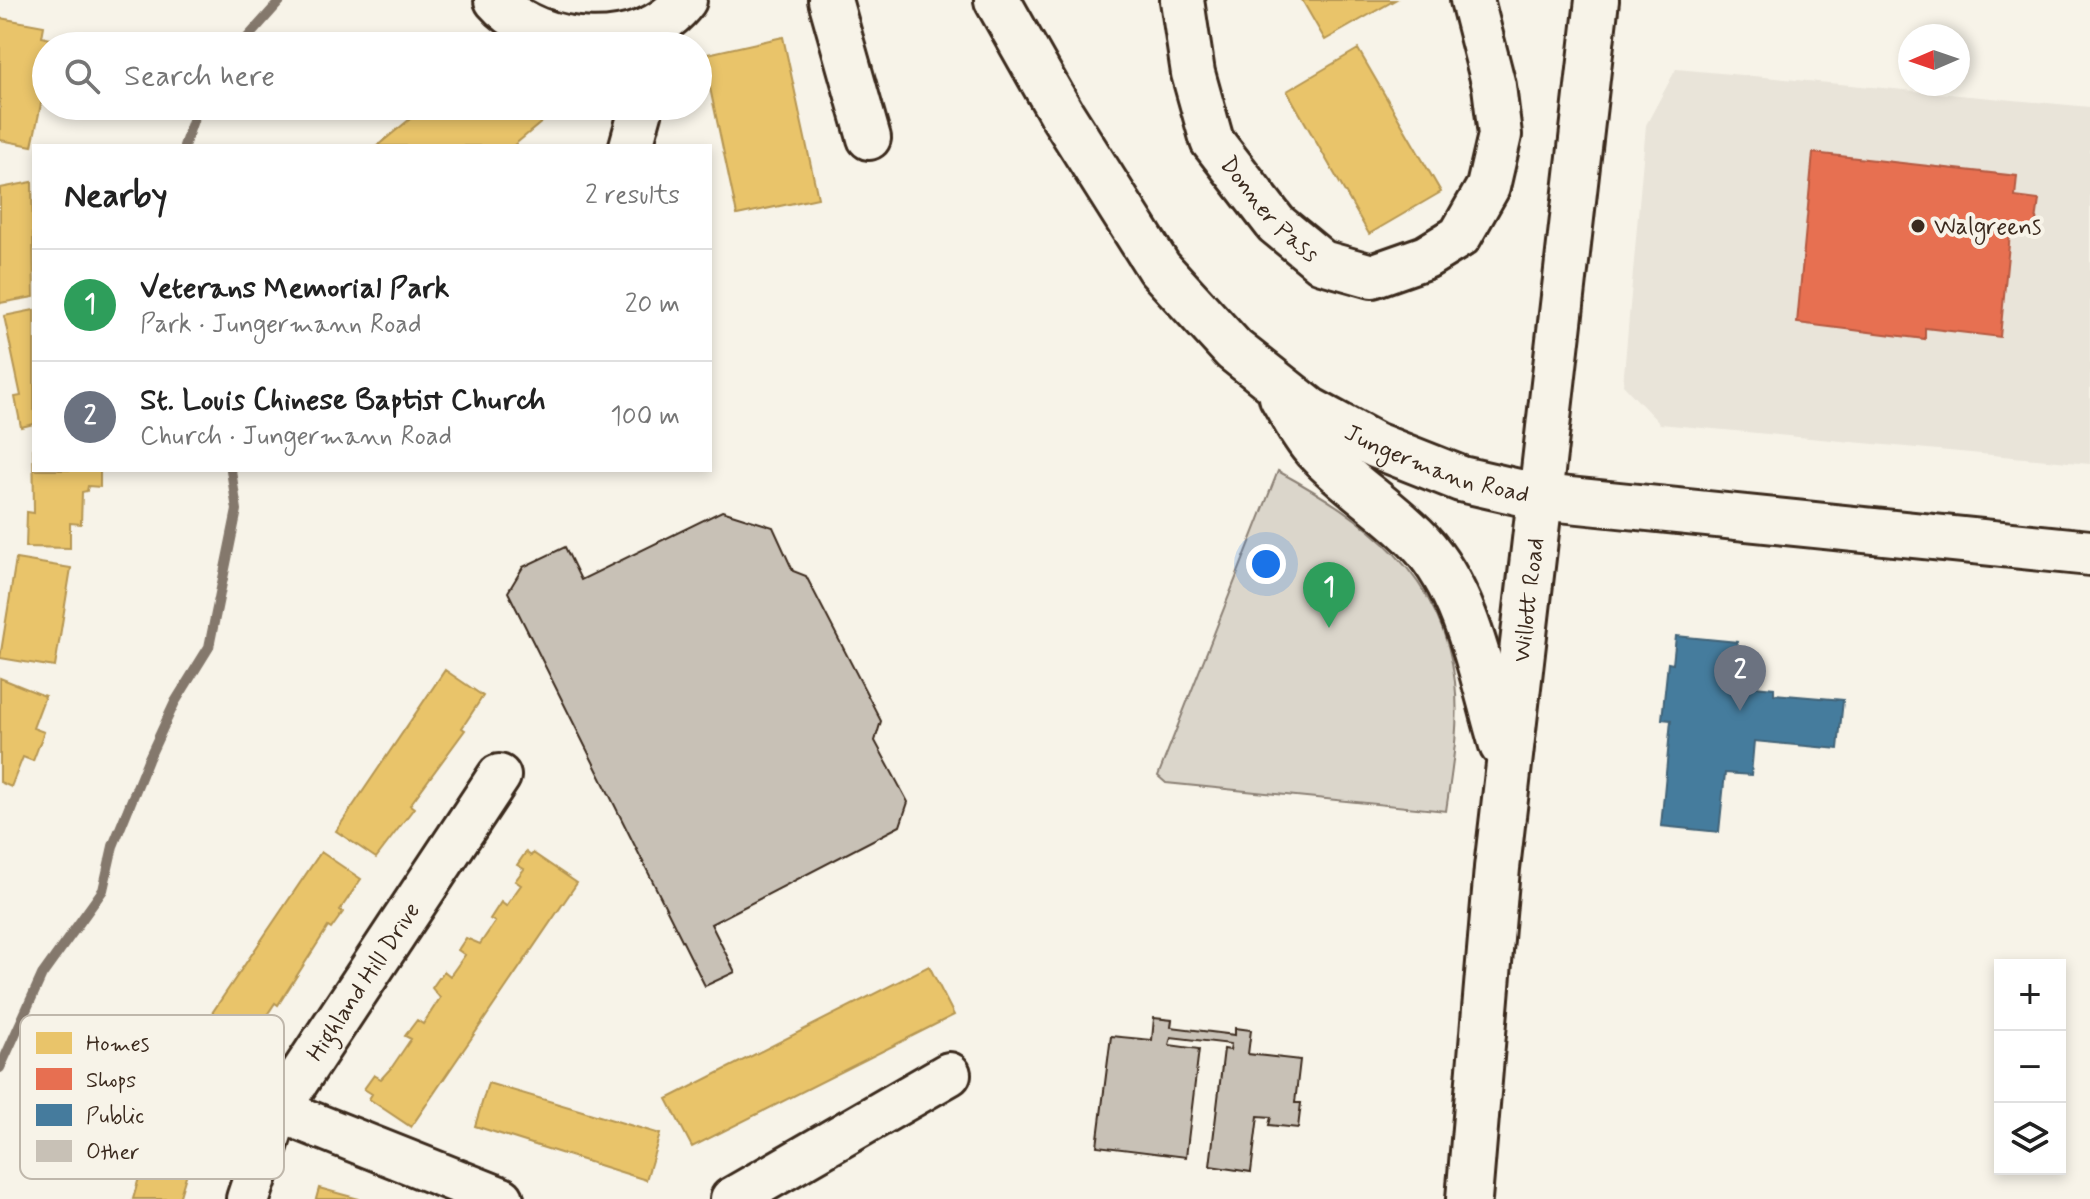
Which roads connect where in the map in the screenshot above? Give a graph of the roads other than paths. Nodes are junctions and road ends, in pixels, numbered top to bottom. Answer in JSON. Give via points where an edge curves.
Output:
{"nodes":[{"id":1,"x":496,"y":0,"type":"edge"},
{"id":2,"x":685,"y":0,"type":"edge"},
{"id":3,"x":830,"y":0,"type":"edge"},
{"id":4,"x":997,"y":0,"type":"edge"},
{"id":5,"x":1182,"y":0,"type":"edge"},
{"id":6,"x":1472,"y":0,"type":"edge"},
{"id":7,"x":1597,"y":0,"type":"edge"},
{"id":8,"x":554,"y":32,"type":"edge"},
{"id":9,"x":647,"y":32,"type":"edge"},
{"id":10,"x":638,"y":120,"type":"edge"},
{"id":11,"x":869,"y":138,"type":"dead end"},
{"id":12,"x":632,"y":144,"type":"edge"},
{"id":13,"x":1271,"y":379,"type":"junction"},
{"id":14,"x":1540,"y":497,"type":"junction"},
{"id":15,"x":2090,"y":553,"type":"edge"},
{"id":16,"x":1509,"y":766,"type":"junction"},
{"id":17,"x":499,"y":776,"type":"dead end"},
{"id":18,"x":949,"y":1074,"type":"dead end"},
{"id":19,"x":284,"y":1101,"type":"edge"},
{"id":20,"x":284,"y":1112,"type":"edge"},
{"id":21,"x":255,"y":1179,"type":"edge"},
{"id":22,"x":248,"y":1199,"type":"edge"},
{"id":23,"x":502,"y":1199,"type":"edge"},
{"id":24,"x":732,"y":1199,"type":"edge"},
{"id":25,"x":1469,"y":1199,"type":"edge"}],
"edges":[{"from":1,"to":8,"type":"street","via":[[511,18]]},
{"from":2,"to":9,"type":"street","via":[[673,16]]},
{"from":3,"to":11,"type":"street"},
{"from":4,"to":13,"type":"main road","name":"Jungermann Road","via":[[1159,268],[1234,350]]},
{"from":5,"to":6,"type":"street","name":"Donner Pass","via":[[1193,73],[1212,141],[1276,224],[1322,262],[1372,276],[1426,257],[1460,236],[1488,187],[1500,135],[1494,86]]},
{"from":7,"to":14,"type":"street","name":"Willott Road"},
{"from":10,"to":12,"type":"street"},
{"from":13,"to":14,"type":"main road","name":"Jungermann Road","via":[[1310,410],[1375,445],[1461,479]]},
{"from":13,"to":16,"type":"main road","via":[[1316,451],[1395,518],[1442,571],[1474,651]]},
{"from":14,"to":15,"type":"main road","name":"Jungermann Road"},
{"from":14,"to":16,"type":"main road","name":"Willott Road"},
{"from":16,"to":25,"type":"main road","name":"Willott Road"},
{"from":17,"to":19,"type":"street","name":"Highland Hill Drive"},
{"from":18,"to":24,"type":"street"},
{"from":20,"to":23,"type":"street"},
{"from":21,"to":22,"type":"street","name":"Highland Hill Drive"}]}
